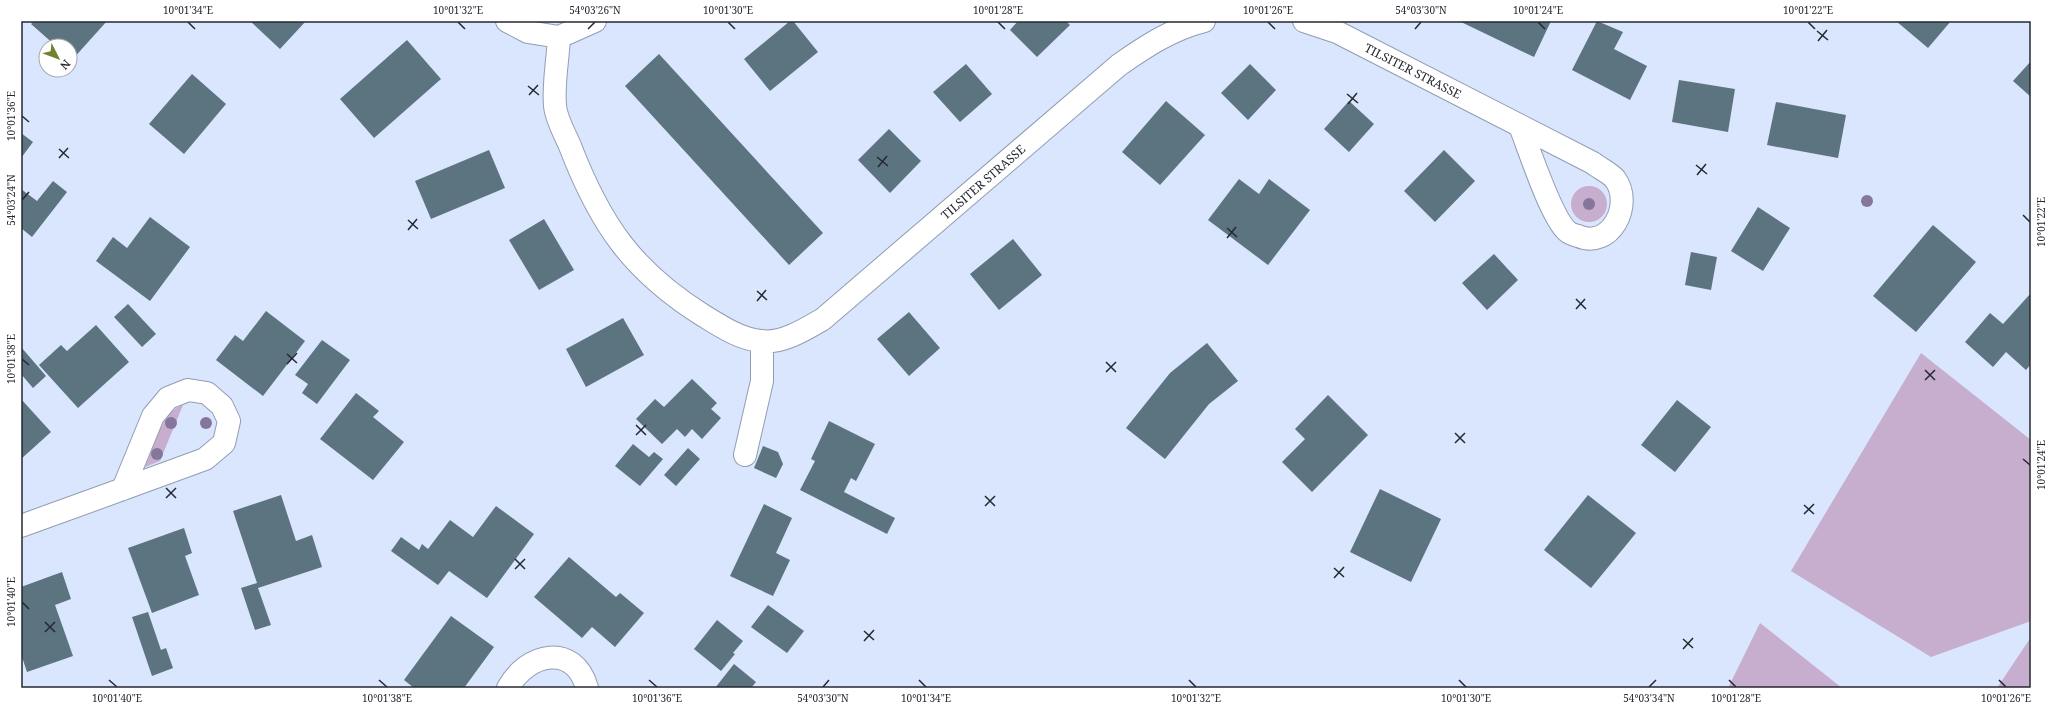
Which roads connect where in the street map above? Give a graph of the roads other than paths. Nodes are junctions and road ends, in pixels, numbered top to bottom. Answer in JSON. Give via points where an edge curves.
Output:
{"nodes":[{"id":1,"x":506,"y":21,"type":"edge"},
{"id":2,"x":595,"y":21,"type":"edge"},
{"id":3,"x":1204,"y":21,"type":"edge"},
{"id":4,"x":1304,"y":21,"type":"edge"},
{"id":5,"x":559,"y":37,"type":"junction"},
{"id":6,"x":1520,"y":126,"type":"junction"},
{"id":7,"x":762,"y":342,"type":"junction"},
{"id":8,"x":745,"y":456,"type":"dead end"},
{"id":9,"x":123,"y":489,"type":"junction"},
{"id":10,"x":21,"y":526,"type":"edge"},
{"id":11,"x":508,"y":688,"type":"edge"},
{"id":12,"x":587,"y":688,"type":"edge"}],
"edges":[{"from":1,"to":5,"type":"street","via":[[528,32]]},
{"from":2,"to":5,"type":"street"},
{"from":3,"to":7,"type":"street","name":"TILSITER STRASSE","via":[[1188,25],[1152,42],[1119,65],[823,319],[794,336]]},
{"from":4,"to":6,"type":"street","name":"TILSITER STRASSE","via":[[1337,32]]},
{"from":5,"to":7,"type":"street","name":"TILSITER STRASSE","via":[[555,108],[584,184],[605,222],[627,252],[656,282],[732,333]]},
{"from":6,"to":6,"type":"street","name":"TILSITER STRASSE","via":[[1593,163],[1615,179],[1624,201],[1617,223],[1602,236],[1584,239],[1567,232],[1556,217]]},
{"from":7,"to":8,"type":"street","via":[[762,381]]},
{"from":9,"to":9,"type":"street","via":[[205,459],[224,444],[229,421],[222,406],[207,393],[188,390],[168,398],[153,416]]},
{"from":9,"to":10,"type":"street"},
{"from":11,"to":12,"type":"street","via":[[518,672],[532,661],[547,656],[563,659],[575,667]]}]}
